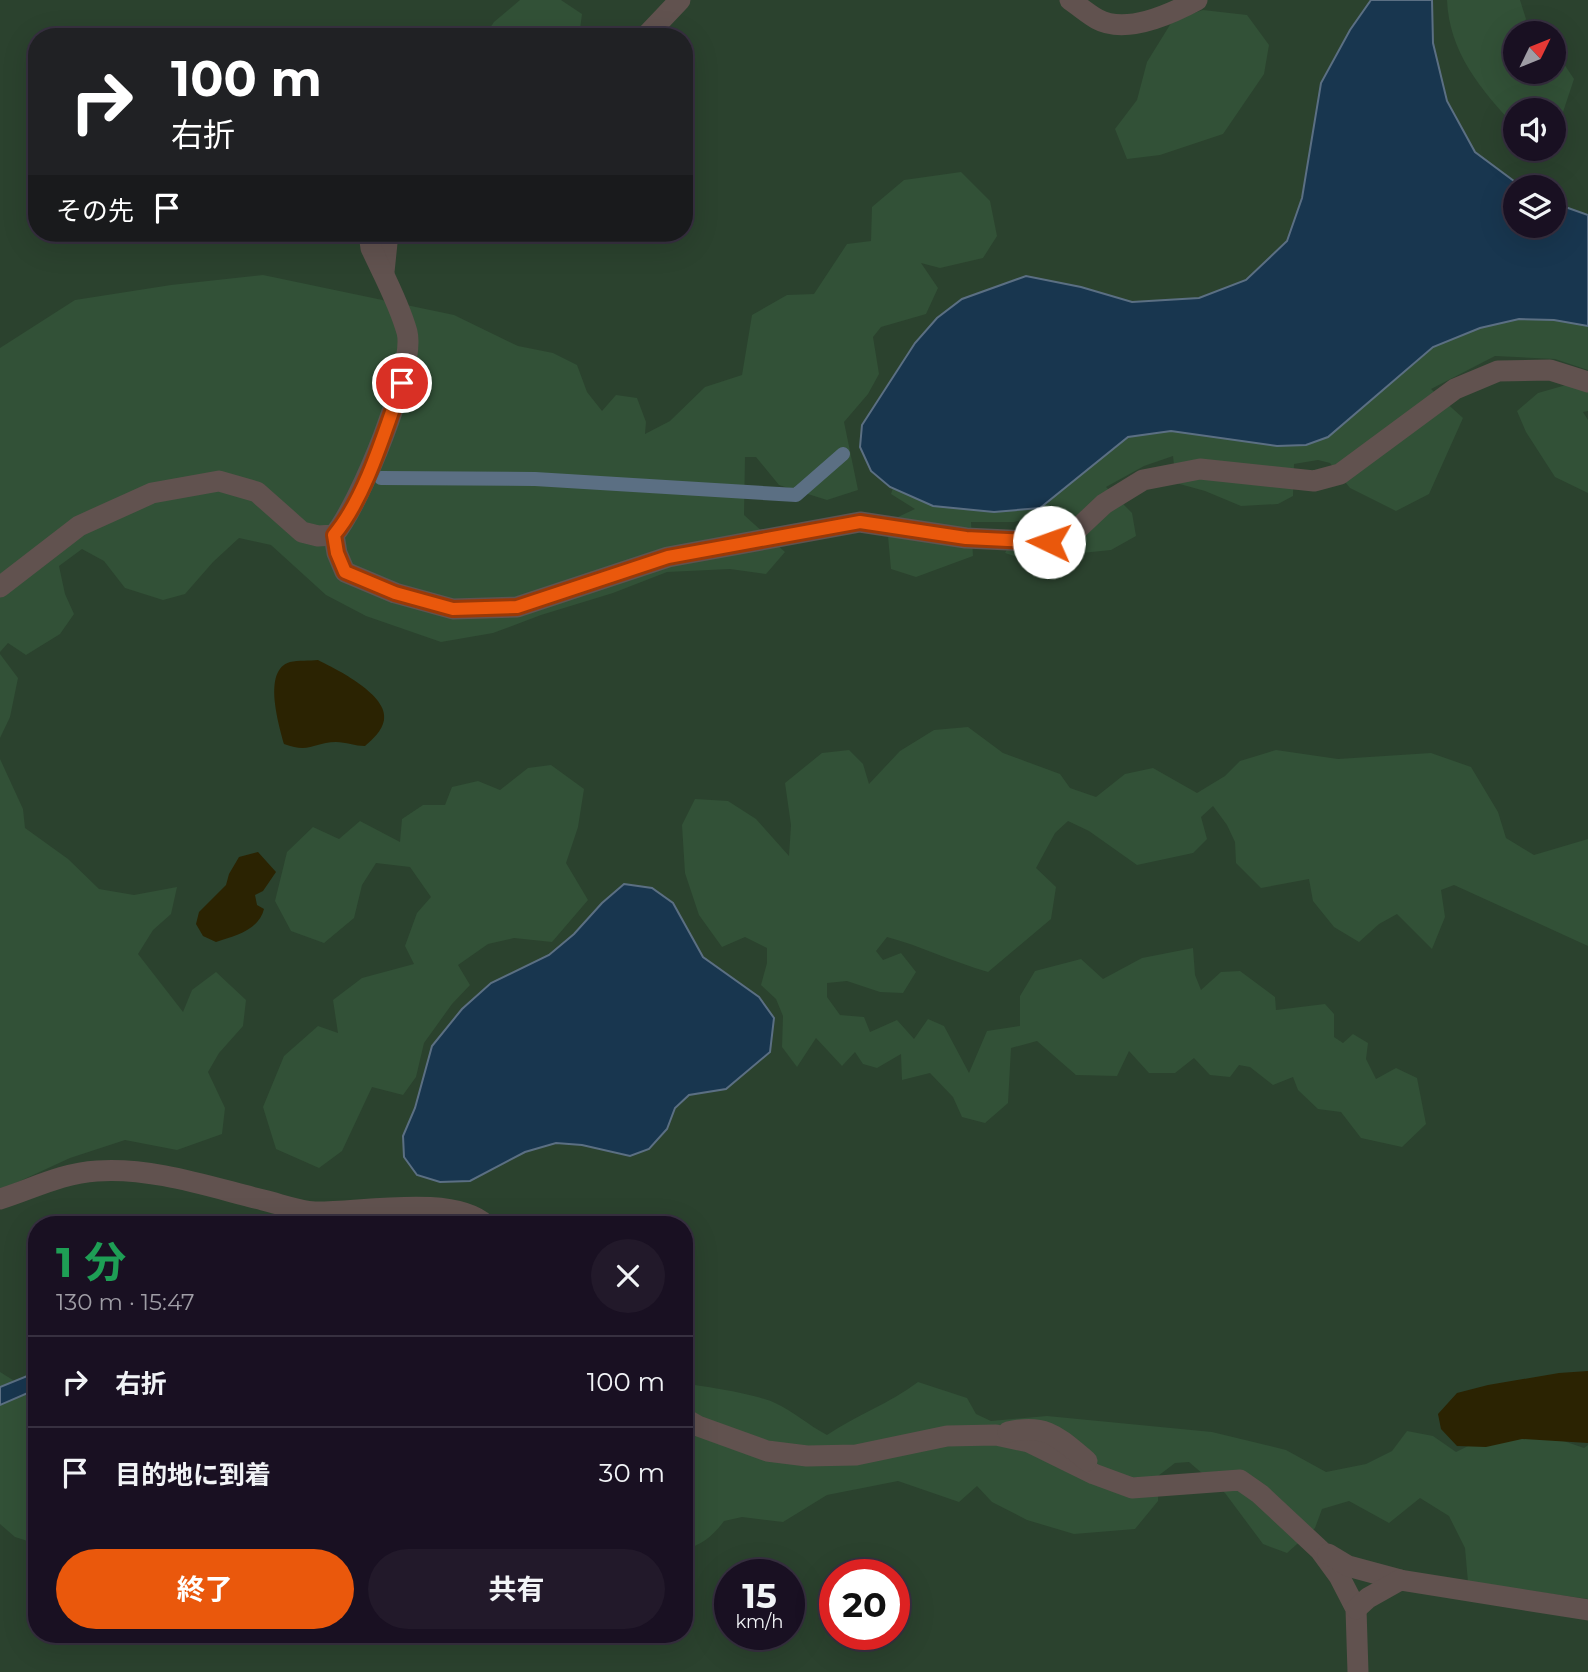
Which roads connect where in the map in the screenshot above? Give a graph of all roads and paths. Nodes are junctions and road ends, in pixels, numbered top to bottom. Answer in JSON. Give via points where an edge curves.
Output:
{"nodes":[{"id":1,"x":680,"y":0,"type":"edge"},
{"id":2,"x":1070,"y":0,"type":"edge"},
{"id":3,"x":1197,"y":0,"type":"edge"},
{"id":4,"x":654,"y":28,"type":"edge"},
{"id":5,"x":370,"y":242,"type":"edge"},
{"id":6,"x":387,"y":242,"type":"edge"},
{"id":7,"x":384,"y":277,"type":"junction"},
{"id":8,"x":1588,"y":383,"type":"edge"},
{"id":9,"x":302,"y":532,"type":"junction"},
{"id":10,"x":334,"y":535,"type":"junction"},
{"id":11,"x":345,"y":572,"type":"junction"},
{"id":12,"x":0,"y":587,"type":"edge"},
{"id":13,"x":0,"y":1199,"type":"edge"},
{"id":14,"x":475,"y":1216,"type":"edge"},
{"id":15,"x":693,"y":1423,"type":"edge"},
{"id":16,"x":1320,"y":1550,"type":"junction"},
{"id":17,"x":1400,"y":1580,"type":"junction"},
{"id":18,"x":1356,"y":1609,"type":"junction"},
{"id":19,"x":1588,"y":1610,"type":"edge"},
{"id":20,"x":1358,"y":1672,"type":"edge"}],
"edges":[{"from":1,"to":4,"type":"lane"},
{"from":2,"to":3,"type":"lane","via":[[1100,21],[1130,24],[1159,18]]},
{"from":5,"to":7,"type":"lane"},
{"from":6,"to":7,"type":"lane"},
{"from":7,"to":10,"type":"lane","via":[[408,334],[402,383],[366,479]]},
{"from":8,"to":11,"type":"lane","via":[[1550,370],[1498,371],[1455,389],[1340,474],[1314,481],[1200,470],[1143,480],[1104,504],[1071,535],[1049,542],[966,538],[860,522],[668,557],[517,607],[453,609],[395,593]]},
{"from":9,"to":10,"type":"lane"},
{"from":9,"to":11,"type":"lane"},
{"from":9,"to":12,"type":"lane","via":[[257,492],[219,481],[166,490],[79,526]]},
{"from":10,"to":11,"type":"lane"},
{"from":13,"to":14,"type":"lane","via":[[43,1182],[96,1171],[146,1172],[312,1212],[456,1209]]},
{"from":15,"to":16,"type":"lane","via":[[767,1451],[807,1456],[856,1455],[947,1436],[996,1435],[1029,1442],[1132,1488],[1240,1480]]},
{"from":16,"to":17,"type":"lane","via":[[1348,1566]]},
{"from":16,"to":18,"type":"lane"},
{"from":17,"to":18,"type":"lane"},
{"from":17,"to":19,"type":"lane"},
{"from":18,"to":20,"type":"lane"}]}
